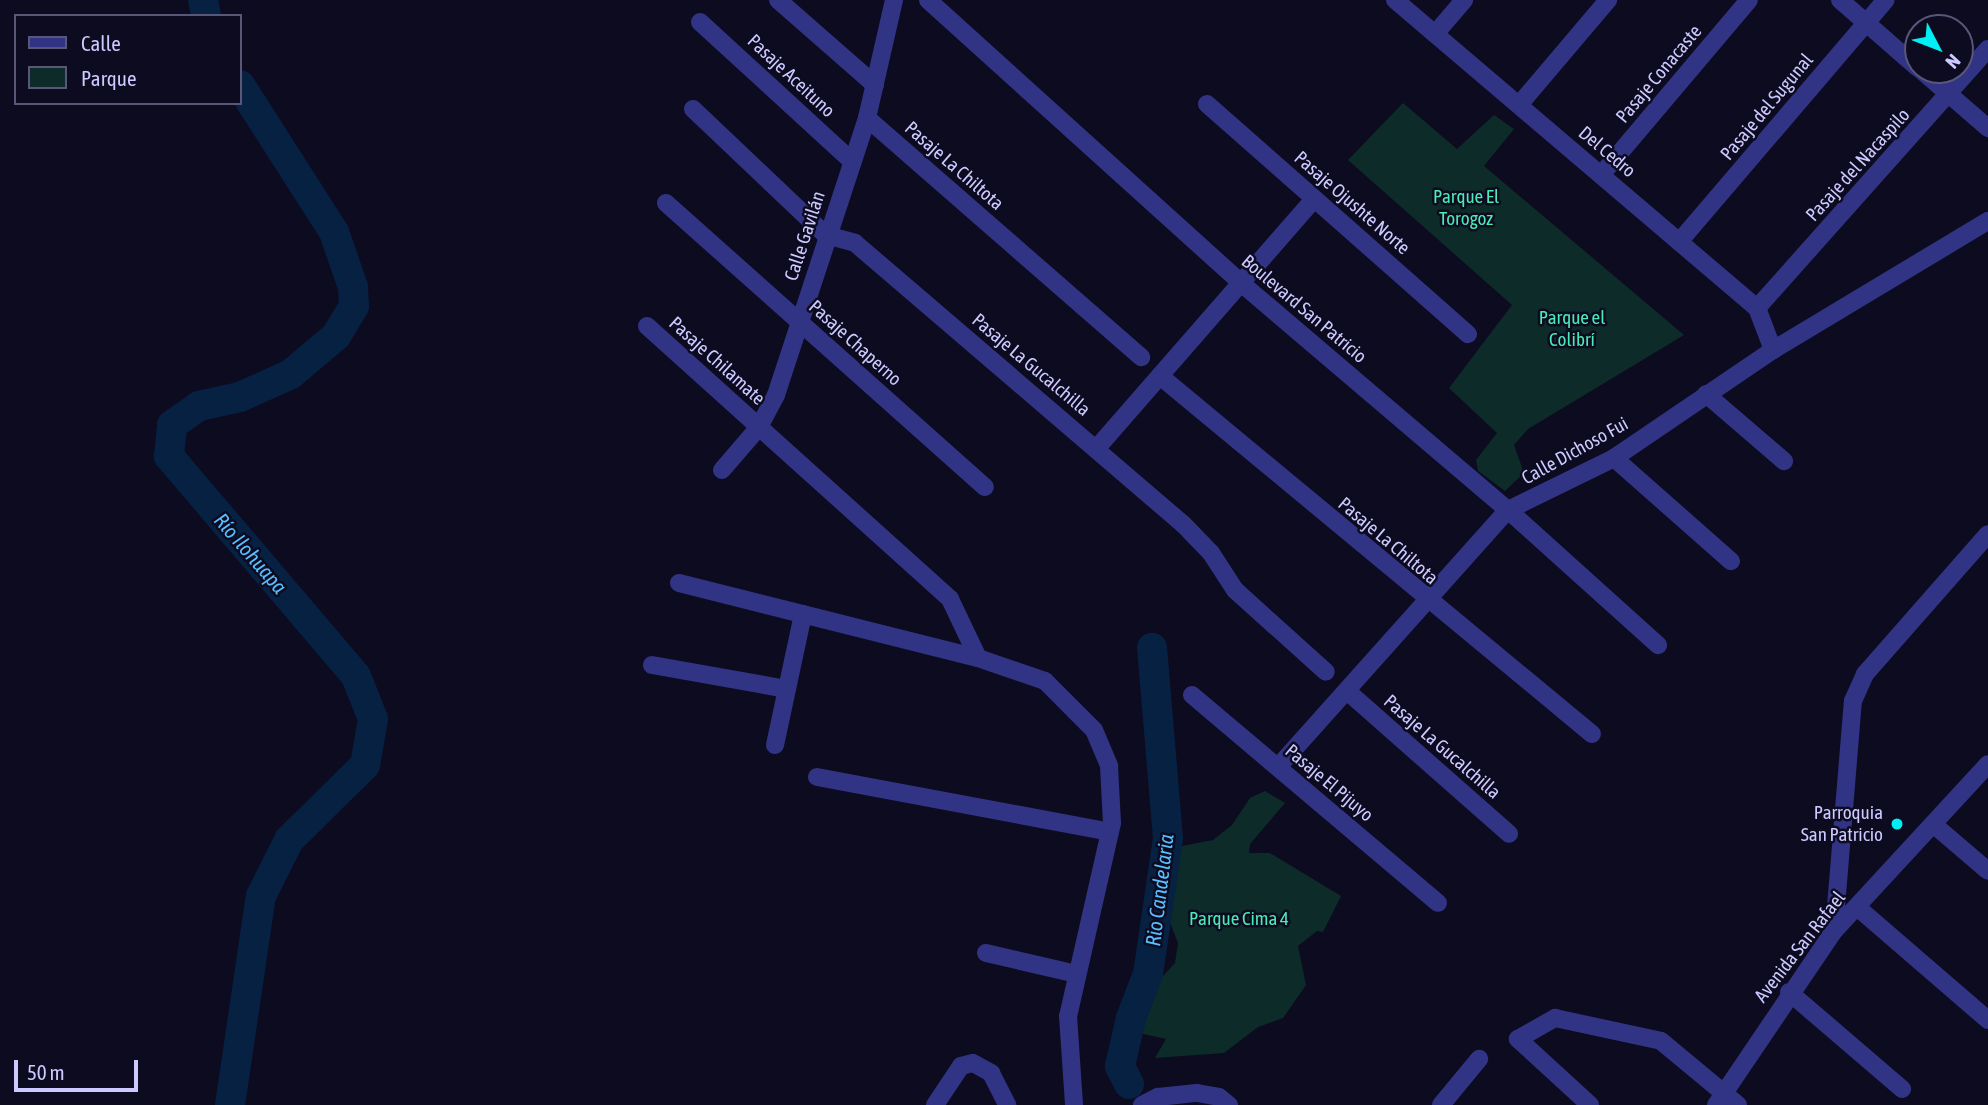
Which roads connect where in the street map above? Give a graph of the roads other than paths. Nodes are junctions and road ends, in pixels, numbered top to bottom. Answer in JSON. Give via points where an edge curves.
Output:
{"nodes":[{"id":1,"x":778,"y":0,"type":"edge"},
{"id":2,"x":894,"y":0,"type":"edge"},
{"id":3,"x":928,"y":0,"type":"edge"},
{"id":4,"x":1395,"y":0,"type":"edge"},
{"id":5,"x":1464,"y":0,"type":"edge"},
{"id":6,"x":1608,"y":0,"type":"edge"},
{"id":7,"x":1749,"y":0,"type":"edge"},
{"id":8,"x":1840,"y":0,"type":"edge"},
{"id":9,"x":1886,"y":0,"type":"edge"},
{"id":10,"x":700,"y":22,"type":"dead end"},
{"id":11,"x":1866,"y":22,"type":"junction"},
{"id":12,"x":1435,"y":34,"type":"junction"},
{"id":13,"x":1988,"y":49,"type":"edge"},
{"id":14,"x":1904,"y":56,"type":"edge"},
{"id":15,"x":1936,"y":84,"type":"edge"},
{"id":16,"x":875,"y":85,"type":"junction"},
{"id":17,"x":1948,"y":94,"type":"junction"},
{"id":18,"x":1208,"y":104,"type":"dead end"},
{"id":19,"x":1519,"y":105,"type":"junction"},
{"id":20,"x":693,"y":109,"type":"dead end"},
{"id":21,"x":867,"y":117,"type":"junction"},
{"id":22,"x":1988,"y":128,"type":"edge"},
{"id":23,"x":853,"y":162,"type":"junction"},
{"id":24,"x":1601,"y":175,"type":"junction"},
{"id":25,"x":1314,"y":199,"type":"junction"},
{"id":26,"x":666,"y":203,"type":"dead end"},
{"id":27,"x":1988,"y":221,"type":"edge"},
{"id":28,"x":826,"y":236,"type":"junction"},
{"id":29,"x":1679,"y":242,"type":"junction"},
{"id":30,"x":1241,"y":283,"type":"junction"},
{"id":31,"x":1757,"y":308,"type":"junction"},
{"id":32,"x":799,"y":321,"type":"junction"},
{"id":33,"x":647,"y":326,"type":"dead end"},
{"id":34,"x":1468,"y":334,"type":"dead end"},
{"id":35,"x":1773,"y":350,"type":"junction"},
{"id":36,"x":1141,"y":357,"type":"dead end"},
{"id":37,"x":1160,"y":376,"type":"junction"},
{"id":38,"x":1706,"y":394,"type":"junction"},
{"id":39,"x":759,"y":427,"type":"junction"},
{"id":40,"x":1096,"y":449,"type":"junction"},
{"id":41,"x":1614,"y":458,"type":"junction"},
{"id":42,"x":1784,"y":461,"type":"dead end"},
{"id":43,"x":722,"y":470,"type":"dead end"},
{"id":44,"x":985,"y":487,"type":"dead end"},
{"id":45,"x":1508,"y":510,"type":"junction"},
{"id":46,"x":1988,"y":534,"type":"edge"},
{"id":47,"x":1731,"y":561,"type":"dead end"},
{"id":48,"x":679,"y":583,"type":"dead end"},
{"id":49,"x":1427,"y":602,"type":"junction"},
{"id":50,"x":803,"y":614,"type":"junction"},
{"id":51,"x":1657,"y":645,"type":"dead end"},
{"id":52,"x":978,"y":658,"type":"junction"},
{"id":53,"x":652,"y":665,"type":"dead end"},
{"id":54,"x":1326,"y":672,"type":"dead end"},
{"id":55,"x":787,"y":690,"type":"junction"},
{"id":56,"x":1347,"y":691,"type":"junction"},
{"id":57,"x":1192,"y":695,"type":"dead end"},
{"id":58,"x":1592,"y":734,"type":"dead end"},
{"id":59,"x":775,"y":745,"type":"dead end"},
{"id":60,"x":1988,"y":764,"type":"edge"},
{"id":61,"x":1278,"y":767,"type":"junction"},
{"id":62,"x":817,"y":777,"type":"dead end"},
{"id":63,"x":1933,"y":824,"type":"junction"},
{"id":64,"x":1110,"y":832,"type":"junction"},
{"id":65,"x":1509,"y":834,"type":"dead end"},
{"id":66,"x":1988,"y":871,"type":"edge"},
{"id":67,"x":1438,"y":902,"type":"dead end"},
{"id":68,"x":1857,"y":906,"type":"junction"},
{"id":69,"x":1834,"y":930,"type":"junction"},
{"id":70,"x":986,"y":953,"type":"dead end"},
{"id":71,"x":1077,"y":974,"type":"junction"},
{"id":72,"x":1789,"y":992,"type":"junction"},
{"id":73,"x":1988,"y":1020,"type":"edge"},
{"id":74,"x":1479,"y":1059,"type":"dead end"},
{"id":75,"x":1902,"y":1089,"type":"dead end"},
{"id":76,"x":1719,"y":1098,"type":"edge"},
{"id":77,"x":935,"y":1105,"type":"edge"},
{"id":78,"x":1007,"y":1105,"type":"edge"},
{"id":79,"x":1074,"y":1105,"type":"edge"},
{"id":80,"x":1142,"y":1105,"type":"edge"},
{"id":81,"x":1229,"y":1105,"type":"edge"},
{"id":82,"x":1441,"y":1105,"type":"edge"},
{"id":83,"x":1590,"y":1105,"type":"edge"},
{"id":84,"x":1738,"y":1105,"type":"edge"}],
"edges":[{"from":1,"to":16,"type":"street"},
{"from":2,"to":16,"type":"street","name":"Calle Gavilán"},
{"from":3,"to":30,"type":"street","name":"Boulevard San Patricio"},
{"from":4,"to":12,"type":"street","name":"Del Cedro"},
{"from":5,"to":12,"type":"street"},
{"from":6,"to":19,"type":"street"},
{"from":7,"to":24,"type":"street","name":"Pasaje Conacaste"},
{"from":8,"to":11,"type":"street"},
{"from":9,"to":11,"type":"street","name":"Pasaje del Sugunal"},
{"from":10,"to":23,"type":"street","name":"Pasaje Aceituno"},
{"from":11,"to":14,"type":"street"},
{"from":11,"to":29,"type":"street","name":"Pasaje del Sugunal"},
{"from":12,"to":19,"type":"street","name":"Del Cedro"},
{"from":13,"to":17,"type":"street","name":"Pasaje del Nacaspilo"},
{"from":15,"to":17,"type":"street"},
{"from":16,"to":21,"type":"street","name":"Calle Gavilán"},
{"from":17,"to":22,"type":"street"},
{"from":17,"to":31,"type":"street","name":"Pasaje del Nacaspilo"},
{"from":18,"to":25,"type":"street","name":"Pasaje Ojushte Norte"},
{"from":19,"to":24,"type":"street","name":"Del Cedro"},
{"from":20,"to":28,"type":"street","name":"Pasaje La Gucalchilla"},
{"from":21,"to":23,"type":"street","name":"Calle Gavilán"},
{"from":21,"to":36,"type":"street","name":"Pasaje La Chiltota"},
{"from":23,"to":28,"type":"street","name":"Calle Gavilán"},
{"from":24,"to":29,"type":"street","name":"Del Cedro"},
{"from":25,"to":30,"type":"street"},
{"from":25,"to":34,"type":"street","name":"Pasaje Ojushte Norte"},
{"from":26,"to":32,"type":"street","name":"Pasaje Chaperno"},
{"from":27,"to":35,"type":"street","name":"Calle Dichoso Fui"},
{"from":28,"to":32,"type":"street","name":"Calle Gavilán"},
{"from":28,"to":40,"type":"street","name":"Pasaje La Gucalchilla","via":[[855,243]]},
{"from":29,"to":31,"type":"street","name":"Del Cedro"},
{"from":30,"to":37,"type":"street"},
{"from":30,"to":45,"type":"street","name":"Boulevard San Patricio"},
{"from":31,"to":35,"type":"street","name":"Del Cedro"},
{"from":32,"to":39,"type":"street","name":"Calle Gavilán","via":[[776,395]]},
{"from":32,"to":44,"type":"street","name":"Pasaje Chaperno"},
{"from":33,"to":39,"type":"street","name":"Pasaje Chilamate"},
{"from":35,"to":38,"type":"street","name":"Calle Dichoso Fui"},
{"from":37,"to":40,"type":"street"},
{"from":37,"to":49,"type":"street","name":"Pasaje La Chiltota"},
{"from":38,"to":41,"type":"street","name":"Calle Dichoso Fui"},
{"from":38,"to":42,"type":"street"},
{"from":39,"to":43,"type":"street","name":"Calle Gavilán"},
{"from":39,"to":52,"type":"street","name":"Pasaje Chilamate","via":[[950,599]]},
{"from":40,"to":54,"type":"street","name":"Pasaje La Gucalchilla","via":[[1211,553],[1235,590]]},
{"from":41,"to":45,"type":"street","name":"Calle Dichoso Fui"},
{"from":41,"to":47,"type":"street"},
{"from":45,"to":49,"type":"street","name":"Calle Dichoso Fui"},
{"from":45,"to":51,"type":"street","name":"Boulevard San Patricio"},
{"from":46,"to":69,"type":"street","via":[[1865,674],[1853,701]]},
{"from":48,"to":50,"type":"street"},
{"from":49,"to":56,"type":"street","name":"Calle Dichoso Fui"},
{"from":49,"to":58,"type":"street","name":"Pasaje La Chiltota"},
{"from":50,"to":52,"type":"street"},
{"from":50,"to":55,"type":"street"},
{"from":52,"to":64,"type":"street","via":[[1045,681],[1094,730],[1109,766]]},
{"from":53,"to":55,"type":"street"},
{"from":55,"to":59,"type":"street"},
{"from":56,"to":61,"type":"street","name":"Calle Dichoso Fui"},
{"from":56,"to":65,"type":"street","name":"Pasaje La Gucalchilla"},
{"from":57,"to":61,"type":"street","name":"Pasaje El Pijuyo"},
{"from":60,"to":63,"type":"street","name":"Avenida San Rafael"},
{"from":61,"to":67,"type":"street","name":"Pasaje El Pijuyo"},
{"from":62,"to":64,"type":"street"},
{"from":63,"to":66,"type":"street"},
{"from":63,"to":68,"type":"street","name":"Avenida San Rafael"},
{"from":64,"to":71,"type":"street"},
{"from":68,"to":69,"type":"street","name":"Avenida San Rafael"},
{"from":68,"to":73,"type":"street"},
{"from":69,"to":72,"type":"street","name":"Avenida San Rafael"},
{"from":70,"to":71,"type":"street"},
{"from":71,"to":79,"type":"street","via":[[1068,1016]]},
{"from":72,"to":75,"type":"street"},
{"from":72,"to":76,"type":"street","name":"Avenida San Rafael"},
{"from":74,"to":82,"type":"street"},
{"from":76,"to":83,"type":"street","via":[[1661,1041],[1555,1018],[1518,1039]]},
{"from":76,"to":84,"type":"street"},
{"from":77,"to":78,"type":"street","via":[[961,1066],[973,1063],[990,1073]]},
{"from":80,"to":81,"type":"street","via":[[1157,1097],[1197,1093],[1219,1097]]}]}
